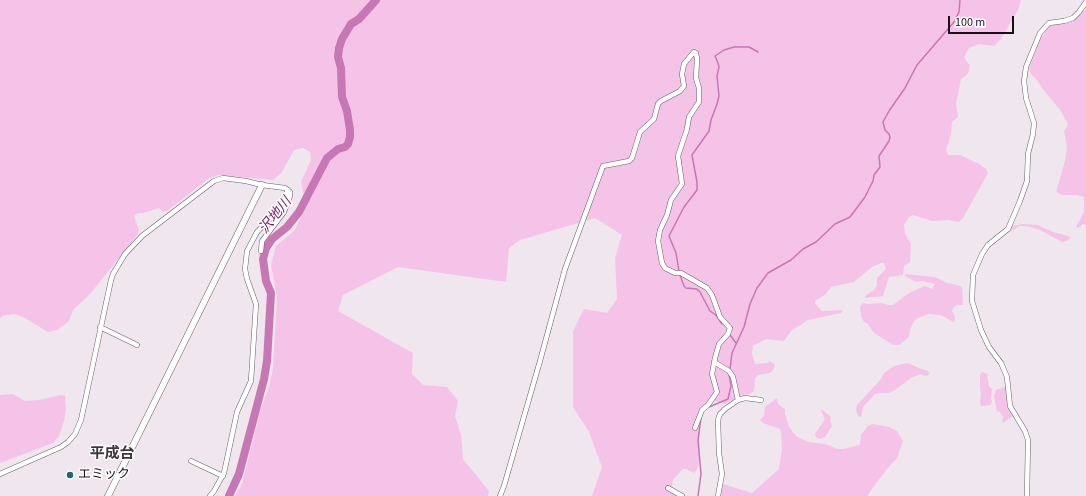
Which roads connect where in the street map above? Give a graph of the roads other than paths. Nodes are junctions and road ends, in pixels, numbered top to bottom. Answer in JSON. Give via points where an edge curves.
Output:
{"nodes":[{"id":1,"x":1086,"y":2,"type":"edge"},
{"id":2,"x":262,"y":185,"type":"junction"},
{"id":3,"x":288,"y":190,"type":"junction"},
{"id":4,"x":260,"y":251,"type":"dead end"},
{"id":5,"x":100,"y":327,"type":"junction"},
{"id":6,"x":137,"y":345,"type":"dead end"},
{"id":7,"x":714,"y":362,"type":"junction"},
{"id":8,"x":738,"y":400,"type":"junction"},
{"id":9,"x":761,"y":400,"type":"dead end"},
{"id":10,"x":695,"y":428,"type":"dead end"},
{"id":11,"x":191,"y":461,"type":"dead end"},
{"id":12,"x":0,"y":474,"type":"edge"},
{"id":13,"x":223,"y":476,"type":"junction"},
{"id":14,"x":668,"y":488,"type":"dead end"},
{"id":15,"x":108,"y":496,"type":"edge"},
{"id":16,"x":210,"y":496,"type":"edge"},
{"id":17,"x":500,"y":496,"type":"edge"},
{"id":18,"x":682,"y":496,"type":"edge"},
{"id":19,"x":718,"y":496,"type":"edge"},
{"id":20,"x":1027,"y":496,"type":"edge"}],
"edges":[{"from":1,"to":20,"type":"street","via":[[1073,18],[1049,23],[1040,33],[1026,67],[1024,81],[1034,123],[1028,154],[1027,182],[1008,229],[988,245],[973,275],[972,301],[981,330],[1007,376],[1010,406],[1028,440]]},
{"from":2,"to":3,"type":"street"},
{"from":2,"to":5,"type":"street","via":[[223,178],[214,181],[136,241],[113,274]]},
{"from":2,"to":15,"type":"street"},
{"from":3,"to":4,"type":"street","via":[[290,196],[284,212],[262,241]]},
{"from":3,"to":13,"type":"street","via":[[278,210],[257,232],[247,251],[245,269],[256,304],[253,365],[250,385],[237,412]]},
{"from":5,"to":6,"type":"street"},
{"from":5,"to":12,"type":"street","via":[[81,420],[75,434],[61,447]]},
{"from":7,"to":8,"type":"street","via":[[729,371],[733,377]]},
{"from":7,"to":10,"type":"street","via":[[712,374],[716,392],[702,410]]},
{"from":7,"to":17,"type":"street","via":[[719,344],[730,328],[720,318],[709,290],[681,273],[665,268],[658,247],[660,230],[672,200],[682,184],[678,156],[689,117],[699,102],[697,59],[694,52],[682,69],[684,86],[658,104],[654,119],[640,132],[632,158],[603,166],[565,269]]},
{"from":8,"to":9,"type":"street"},
{"from":8,"to":19,"type":"street","via":[[725,409],[718,420],[722,474]]},
{"from":11,"to":13,"type":"street"},
{"from":13,"to":16,"type":"street"},
{"from":14,"to":18,"type":"street"}]}
